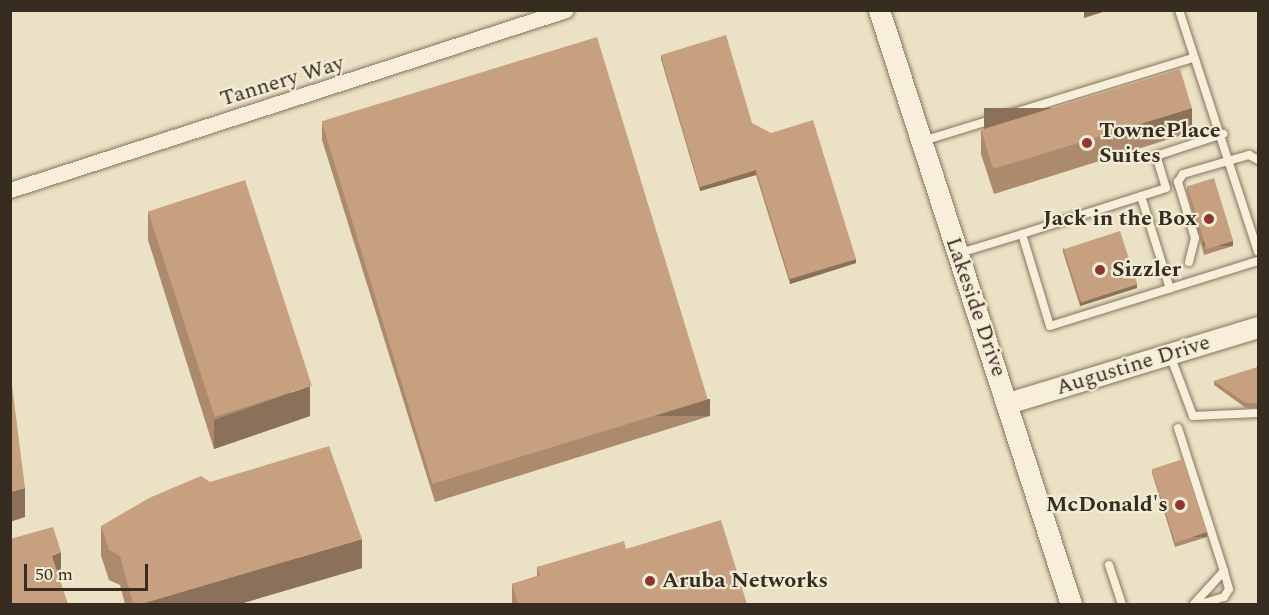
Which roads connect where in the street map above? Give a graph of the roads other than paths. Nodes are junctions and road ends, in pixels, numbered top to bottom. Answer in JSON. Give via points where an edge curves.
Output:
{"nodes":[{"id":1,"x":566,"y":10,"type":"edge"},
{"id":2,"x":879,"y":10,"type":"edge"},
{"id":3,"x":1179,"y":10,"type":"edge"},
{"id":4,"x":1193,"y":58,"type":"junction"},
{"id":5,"x":1223,"y":134,"type":"junction"},
{"id":6,"x":922,"y":141,"type":"junction"},
{"id":7,"x":1231,"y":160,"type":"junction"},
{"id":8,"x":1258,"y":160,"type":"edge"},
{"id":9,"x":10,"y":189,"type":"edge"},
{"id":10,"x":1142,"y":196,"type":"junction"},
{"id":11,"x":1022,"y":234,"type":"junction"},
{"id":12,"x":1258,"y":251,"type":"edge"},
{"id":13,"x":958,"y":253,"type":"junction"},
{"id":14,"x":1258,"y":261,"type":"edge"},
{"id":15,"x":1189,"y":262,"type":"dead end"},
{"id":16,"x":1170,"y":289,"type":"junction"},
{"id":17,"x":1258,"y":327,"type":"edge"},
{"id":18,"x":1170,"y":354,"type":"junction"},
{"id":19,"x":1008,"y":403,"type":"junction"},
{"id":20,"x":1258,"y":413,"type":"edge"},
{"id":21,"x":1178,"y":428,"type":"dead end"},
{"id":22,"x":1109,"y":565,"type":"dead end"},
{"id":23,"x":1224,"y":571,"type":"junction"},
{"id":24,"x":1071,"y":604,"type":"edge"},
{"id":25,"x":1122,"y":604,"type":"edge"},
{"id":26,"x":1194,"y":604,"type":"edge"},
{"id":27,"x":1202,"y":604,"type":"edge"}],
"edges":[{"from":1,"to":9,"type":"street","name":"Tannery Way"},
{"from":2,"to":6,"type":"street","name":"Lakeside Drive"},
{"from":3,"to":4,"type":"lane"},
{"from":4,"to":5,"type":"lane"},
{"from":4,"to":6,"type":"lane"},
{"from":5,"to":7,"type":"lane"},
{"from":5,"to":10,"type":"lane","via":[[1156,156],[1166,188]]},
{"from":6,"to":13,"type":"street","name":"Lakeside Drive"},
{"from":7,"to":8,"type":"lane","via":[[1249,155]]},
{"from":7,"to":12,"type":"lane"},
{"from":7,"to":15,"type":"lane","via":[[1183,174],[1178,182],[1195,238]]},
{"from":10,"to":11,"type":"lane"},
{"from":10,"to":16,"type":"lane"},
{"from":11,"to":13,"type":"lane"},
{"from":11,"to":16,"type":"lane","via":[[1050,326]]},
{"from":13,"to":19,"type":"street","name":"Lakeside Drive"},
{"from":14,"to":16,"type":"lane"},
{"from":17,"to":18,"type":"street","name":"Augustine Drive"},
{"from":18,"to":19,"type":"street","name":"Augustine Drive"},
{"from":18,"to":20,"type":"lane","via":[[1193,416]]},
{"from":19,"to":24,"type":"street","name":"Lakeside Drive"},
{"from":21,"to":23,"type":"lane"},
{"from":22,"to":25,"type":"lane"},
{"from":23,"to":26,"type":"lane"},
{"from":23,"to":27,"type":"lane","via":[[1229,589],[1224,597]]}]}
